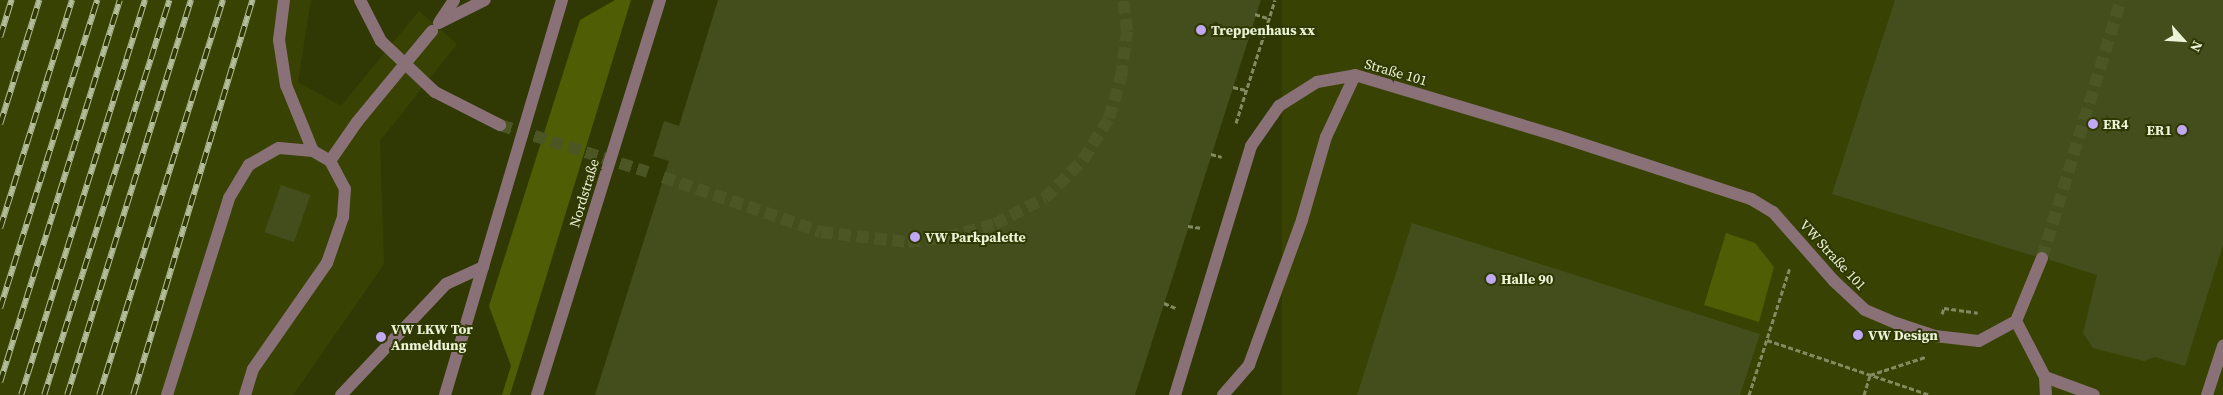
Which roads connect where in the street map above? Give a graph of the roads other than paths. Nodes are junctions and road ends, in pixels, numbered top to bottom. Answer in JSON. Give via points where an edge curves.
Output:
{"nodes":[{"id":1,"x":284,"y":0,"type":"edge"},
{"id":2,"x":360,"y":0,"type":"edge"},
{"id":3,"x":454,"y":0,"type":"edge"},
{"id":4,"x":484,"y":0,"type":"edge"},
{"id":5,"x":562,"y":0,"type":"edge"},
{"id":6,"x":660,"y":0,"type":"edge"},
{"id":7,"x":435,"y":27,"type":"junction"},
{"id":8,"x":1355,"y":76,"type":"junction"},
{"id":9,"x":500,"y":125,"type":"tunnel mouth"},
{"id":10,"x":313,"y":150,"type":"junction"},
{"id":11,"x":330,"y":161,"type":"junction"},
{"id":12,"x":1773,"y":212,"type":"joint"},
{"id":13,"x":2042,"y":258,"type":"tunnel mouth"},
{"id":14,"x":483,"y":268,"type":"junction"},
{"id":15,"x":2016,"y":321,"type":"junction"},
{"id":16,"x":2223,"y":346,"type":"edge"},
{"id":17,"x":2045,"y":378,"type":"junction"},
{"id":18,"x":167,"y":395,"type":"edge"},
{"id":19,"x":245,"y":395,"type":"edge"},
{"id":20,"x":341,"y":395,"type":"edge"},
{"id":21,"x":445,"y":395,"type":"edge"},
{"id":22,"x":537,"y":395,"type":"edge"},
{"id":23,"x":1175,"y":395,"type":"edge"},
{"id":24,"x":1224,"y":395,"type":"edge"},
{"id":25,"x":2046,"y":395,"type":"edge"},
{"id":26,"x":2094,"y":395,"type":"edge"},
{"id":27,"x":2207,"y":395,"type":"edge"}],
"edges":[{"from":1,"to":10,"type":"street","via":[[279,40],[286,85]]},
{"from":2,"to":9,"type":"street","via":[[381,40],[435,92]]},
{"from":3,"to":7,"type":"street"},
{"from":4,"to":7,"type":"street"},
{"from":5,"to":14,"type":"street"},
{"from":6,"to":22,"type":"street","name":"Nordstraße"},
{"from":7,"to":11,"type":"street","bridge":true,"via":[[357,122]]},
{"from":8,"to":12,"type":"street","name":"Straße 101","via":[[1718,188],[1751,199]]},
{"from":8,"to":23,"type":"street","name":"Straße 101","via":[[1317,82],[1279,106],[1251,146]]},
{"from":8,"to":24,"type":"street","via":[[1326,138],[1302,220],[1249,365]]},
{"from":10,"to":11,"type":"street"},
{"from":10,"to":18,"type":"street","via":[[279,148],[249,165],[234,190]]},
{"from":11,"to":19,"type":"street","via":[[345,189],[343,217],[327,262],[253,368]]},
{"from":12,"to":15,"type":"street","name":"VW Straße 101","via":[[1865,310],[1935,336],[1978,341]]},
{"from":13,"to":15,"type":"street"},
{"from":14,"to":20,"type":"street","via":[[446,284]]},
{"from":14,"to":21,"type":"street"},
{"from":15,"to":17,"type":"street"},
{"from":16,"to":27,"type":"street"},
{"from":17,"to":25,"type":"street"},
{"from":17,"to":26,"type":"street"}]}
